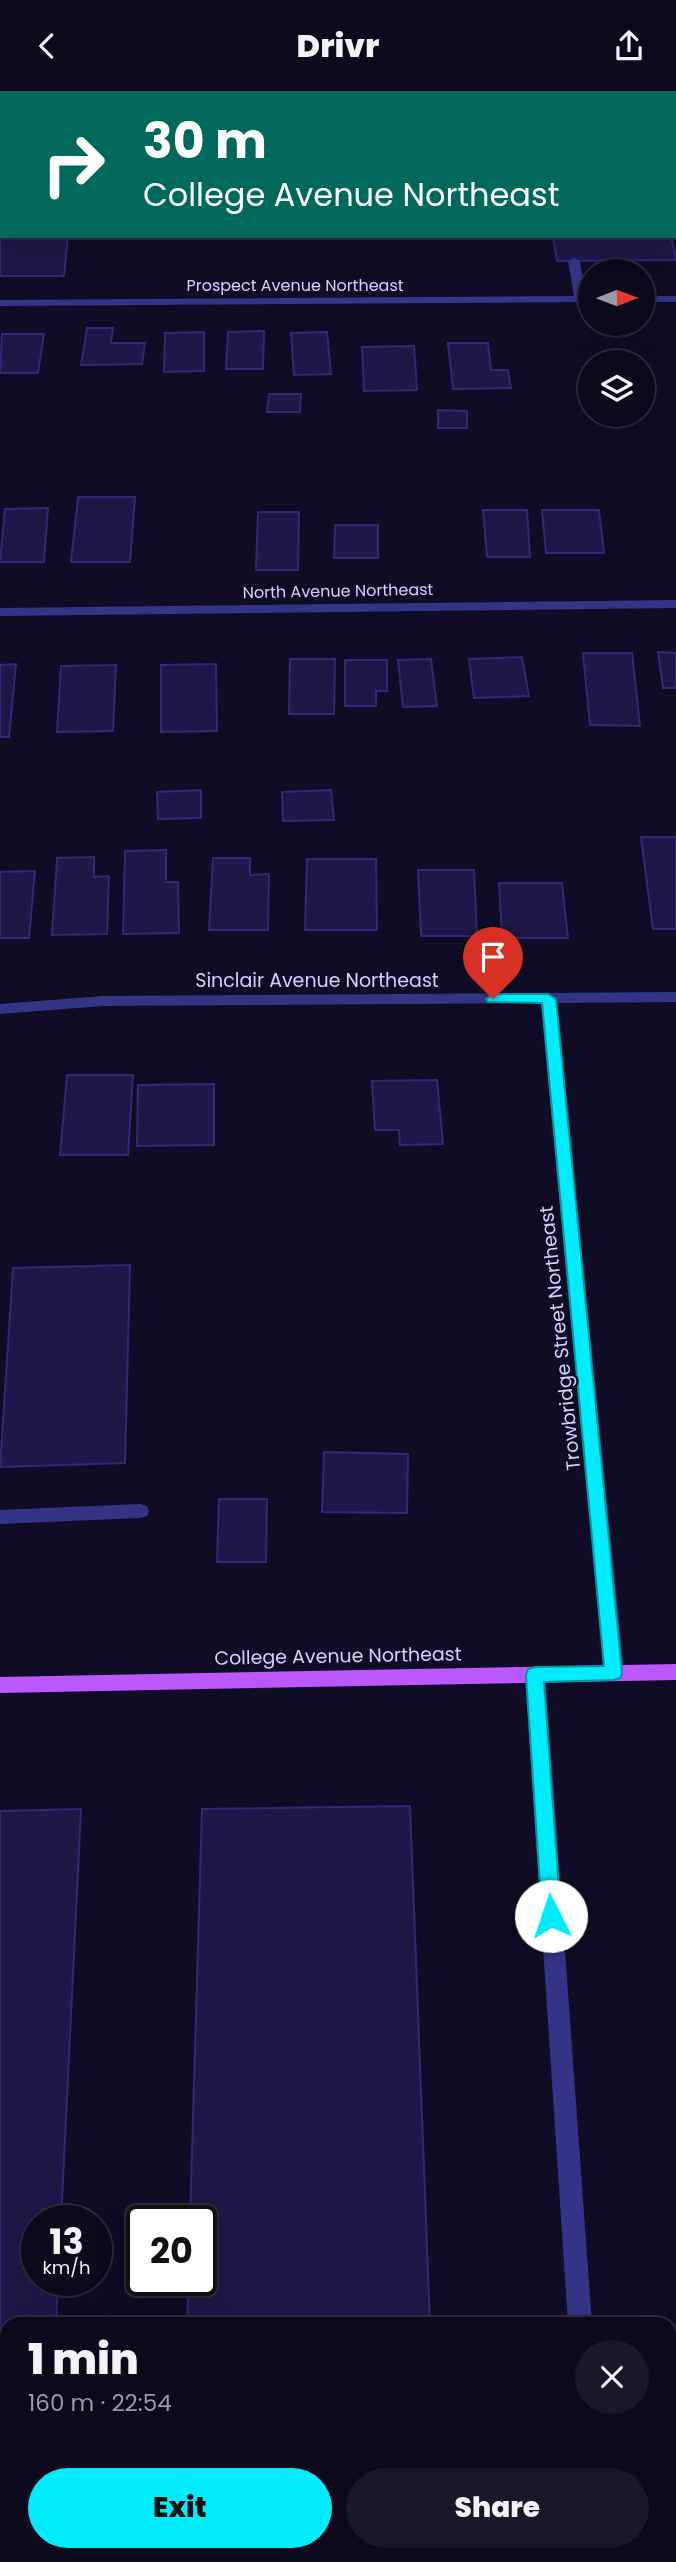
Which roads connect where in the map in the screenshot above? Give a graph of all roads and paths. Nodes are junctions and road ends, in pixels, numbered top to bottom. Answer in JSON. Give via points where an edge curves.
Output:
{"nodes":[{"id":1,"x":574,"y":261,"type":"dead end"},
{"id":2,"x":578,"y":275,"type":"edge"},
{"id":3,"x":578,"y":299,"type":"edge"},
{"id":4,"x":655,"y":299,"type":"edge"},
{"id":5,"x":676,"y":299,"type":"edge"},
{"id":6,"x":0,"y":303,"type":"edge"},
{"id":7,"x":676,"y":604,"type":"edge"},
{"id":8,"x":0,"y":612,"type":"edge"},
{"id":9,"x":676,"y":997,"type":"edge"},
{"id":10,"x":548,"y":999,"type":"junction"},
{"id":11,"x":0,"y":1009,"type":"edge"},
{"id":12,"x":140,"y":1511,"type":"dead end"},
{"id":13,"x":0,"y":1517,"type":"edge"},
{"id":14,"x":676,"y":1672,"type":"edge"},
{"id":15,"x":614,"y":1673,"type":"junction"},
{"id":16,"x":535,"y":1675,"type":"junction"},
{"id":17,"x":0,"y":1685,"type":"edge"},
{"id":18,"x":580,"y":2317,"type":"edge"}],
"edges":[{"from":1,"to":2,"type":"street"},
{"from":3,"to":6,"type":"street","name":"Prospect Avenue Northeast"},
{"from":4,"to":5,"type":"street"},
{"from":7,"to":8,"type":"street","name":"North Avenue Northeast"},
{"from":9,"to":10,"type":"street","name":"Sinclair Avenue Northeast"},
{"from":10,"to":11,"type":"street","name":"Sinclair Avenue Northeast","via":[[103,1001]]},
{"from":10,"to":15,"type":"street","name":"Trowbridge Street Northeast"},
{"from":12,"to":13,"type":"street"},
{"from":14,"to":15,"type":"main road","name":"College Avenue Northeast"},
{"from":15,"to":16,"type":"main road","name":"College Avenue Northeast"},
{"from":16,"to":17,"type":"main road","name":"College Avenue Northeast"},
{"from":16,"to":18,"type":"street"}]}
